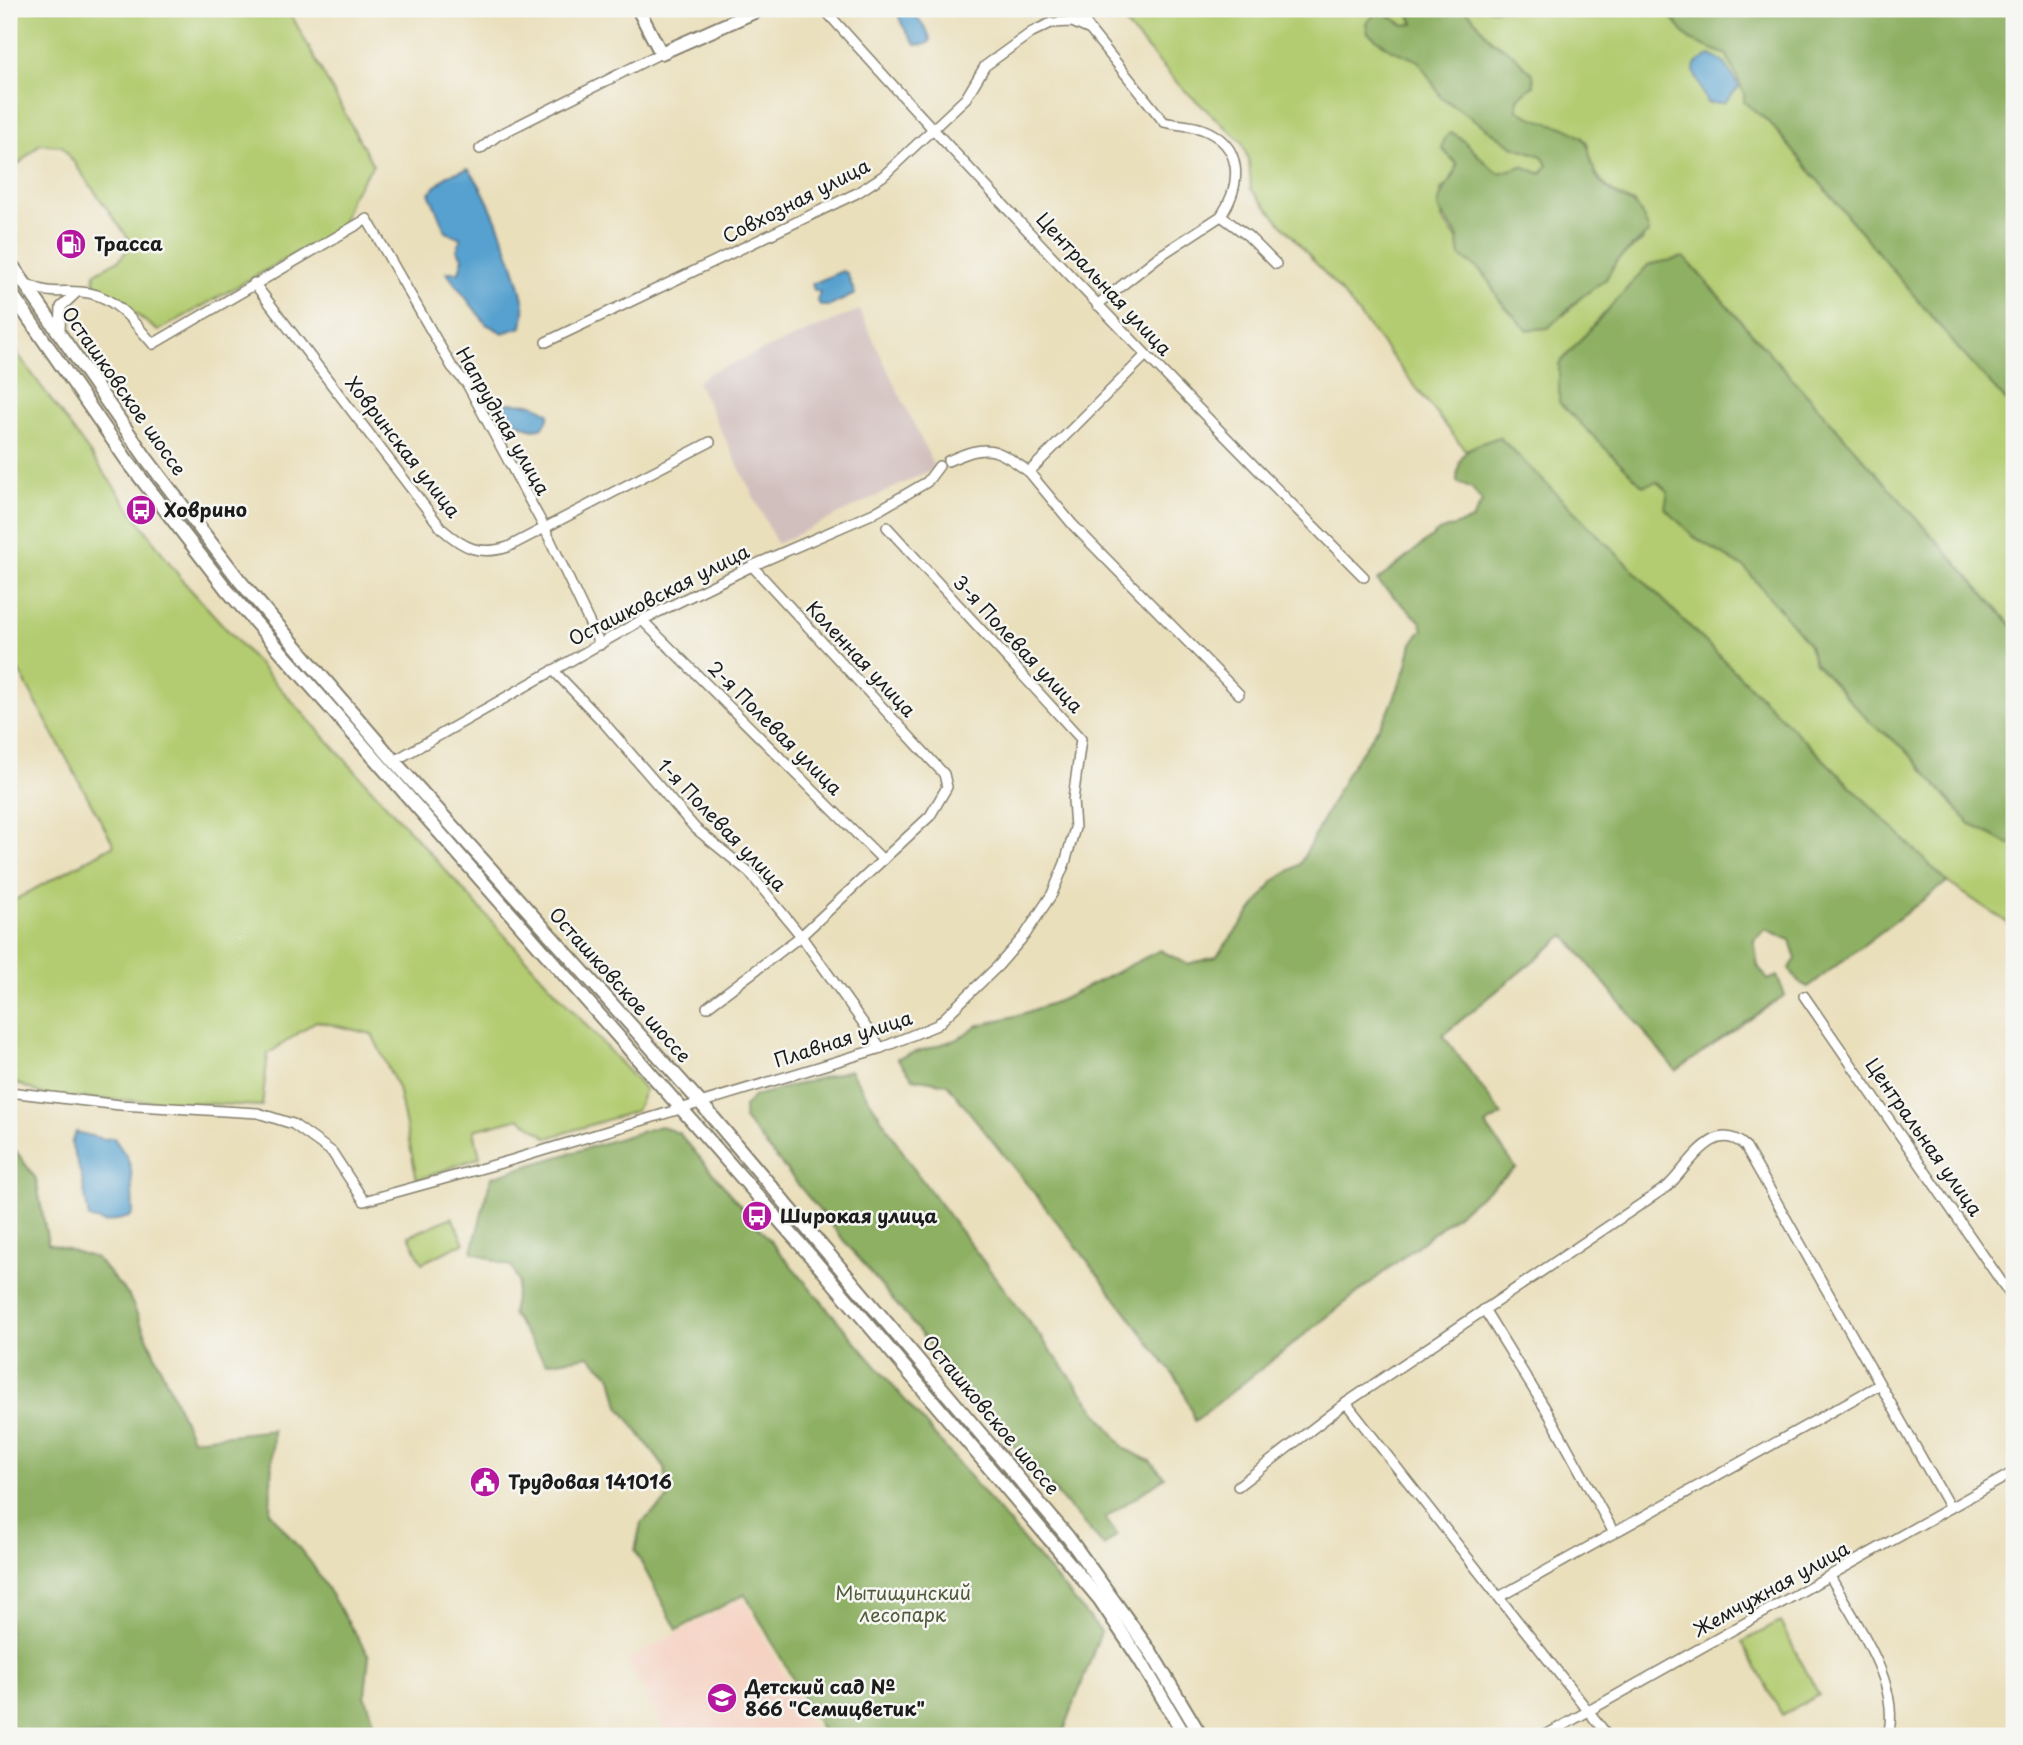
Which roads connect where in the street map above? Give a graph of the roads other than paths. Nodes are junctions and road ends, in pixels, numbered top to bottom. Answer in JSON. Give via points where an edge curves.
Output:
{"nodes":[{"id":1,"x":638,"y":9,"type":"edge"},
{"id":2,"x":761,"y":9,"type":"edge"},
{"id":3,"x":824,"y":9,"type":"edge"},
{"id":4,"x":1078,"y":9,"type":"edge"},
{"id":5,"x":1090,"y":30,"type":"junction"},
{"id":6,"x":661,"y":54,"type":"junction"},
{"id":7,"x":932,"y":130,"type":"junction"},
{"id":8,"x":480,"y":149,"type":"dead end"},
{"id":9,"x":1221,"y":216,"type":"junction"},
{"id":10,"x":9,"y":261,"type":"edge"},
{"id":11,"x":1276,"y":264,"type":"dead end"},
{"id":12,"x":23,"y":282,"type":"junction"},
{"id":13,"x":254,"y":282,"type":"junction"},
{"id":14,"x":9,"y":290,"type":"edge"},
{"id":15,"x":78,"y":292,"type":"junction"},
{"id":16,"x":1097,"y":305,"type":"junction"},
{"id":17,"x":63,"y":339,"type":"junction"},
{"id":18,"x":546,"y":342,"type":"dead end"},
{"id":19,"x":1144,"y":357,"type":"junction"},
{"id":20,"x":710,"y":442,"type":"dead end"},
{"id":21,"x":1029,"y":472,"type":"junction"},
{"id":22,"x":544,"y":527,"type":"junction"},
{"id":23,"x":887,"y":527,"type":"dead end"},
{"id":24,"x":752,"y":566,"type":"junction"},
{"id":25,"x":1364,"y":577,"type":"dead end"},
{"id":26,"x":642,"y":620,"type":"junction"},
{"id":27,"x":600,"y":645,"type":"junction"},
{"id":28,"x":553,"y":670,"type":"junction"},
{"id":29,"x":1239,"y":694,"type":"dead end"},
{"id":30,"x":394,"y":761,"type":"junction"},
{"id":31,"x":1073,"y":800,"type":"joint"},
{"id":32,"x":883,"y":860,"type":"junction"},
{"id":33,"x":801,"y":936,"type":"junction"},
{"id":34,"x":1804,"y":996,"type":"dead end"},
{"id":35,"x":707,"y":1007,"type":"dead end"},
{"id":36,"x":881,"y":1048,"type":"junction"},
{"id":37,"x":9,"y":1092,"type":"edge"},
{"id":38,"x":699,"y":1101,"type":"junction"},
{"id":39,"x":679,"y":1108,"type":"junction"},
{"id":40,"x":2014,"y":1300,"type":"edge"},
{"id":41,"x":1484,"y":1309,"type":"junction"},
{"id":42,"x":1879,"y":1385,"type":"junction"},
{"id":43,"x":1346,"y":1403,"type":"junction"},
{"id":44,"x":2014,"y":1472,"type":"edge"},
{"id":45,"x":1238,"y":1486,"type":"dead end"},
{"id":46,"x":1950,"y":1508,"type":"junction"},
{"id":47,"x":1614,"y":1533,"type":"junction"},
{"id":48,"x":1830,"y":1576,"type":"junction"},
{"id":49,"x":1499,"y":1597,"type":"junction"},
{"id":50,"x":1587,"y":1710,"type":"junction"},
{"id":51,"x":1185,"y":1736,"type":"edge"},
{"id":52,"x":1200,"y":1736,"type":"edge"},
{"id":53,"x":1544,"y":1736,"type":"edge"},
{"id":54,"x":1608,"y":1736,"type":"edge"},
{"id":55,"x":1888,"y":1736,"type":"edge"}],
"edges":[{"from":1,"to":6,"type":"main road"},
{"from":2,"to":6,"type":"main road"},
{"from":3,"to":7,"type":"street","name":"Центральная улица"},
{"from":4,"to":5,"type":"street"},
{"from":5,"to":7,"type":"street","name":"Совхозная улица","via":[[1072,22],[1051,23],[1032,32],[985,66],[966,98]]},
{"from":5,"to":9,"type":"street","via":[[1164,122],[1202,129],[1224,143],[1237,166],[1233,197]]},
{"from":6,"to":8,"type":"street","via":[[497,136]]},
{"from":7,"to":16,"type":"street","name":"Центральная улица"},
{"from":7,"to":18,"type":"street","name":"Совхозная улица","via":[[883,176],[857,193]]},
{"from":9,"to":11,"type":"street"},
{"from":9,"to":16,"type":"street"},
{"from":10,"to":12,"type":"main road","name":"Осташковское шоссе"},
{"from":12,"to":15,"type":"street","via":[[42,292]]},
{"from":12,"to":17,"type":"main road","name":"Осташковское шоссе"},
{"from":13,"to":15,"type":"street","via":[[153,344],[116,305]]},
{"from":13,"to":22,"type":"street","name":"Ховринская улица","via":[[442,529],[476,550],[490,552]]},
{"from":13,"to":22,"type":"street","name":"Напрудная улица","via":[[367,219],[452,367],[467,384]]},
{"from":14,"to":39,"type":"main road","name":"Осташковское шоссе","via":[[126,459],[227,590]]},
{"from":15,"to":17,"type":"street","via":[[61,307],[58,326]]},
{"from":16,"to":19,"type":"street","name":"Центральная улица"},
{"from":17,"to":30,"type":"main road","name":"Осташковское шоссе","via":[[191,520]]},
{"from":19,"to":21,"type":"street"},
{"from":19,"to":25,"type":"street","name":"Центральная улица"},
{"from":20,"to":22,"type":"street","name":"Ховринская улица"},
{"from":21,"to":24,"type":"street","name":"Осташковская улица","via":[[999,451],[974,449],[943,464],[927,482],[874,513]]},
{"from":21,"to":29,"type":"street","name":"Осташковская улица","via":[[1073,525]]},
{"from":22,"to":27,"type":"street","name":"Напрудная улица"},
{"from":23,"to":31,"type":"street","name":"3-я Полевая улица","via":[[1081,739]]},
{"from":24,"to":26,"type":"street","name":"Осташковская улица"},
{"from":24,"to":32,"type":"street","name":"Коленная улица","via":[[944,774],[947,787],[930,816]]},
{"from":26,"to":27,"type":"street","name":"Осташковская улица"},
{"from":26,"to":32,"type":"street","name":"2-я Полевая улица"},
{"from":27,"to":28,"type":"street","name":"Осташковская улица"},
{"from":28,"to":30,"type":"street","name":"Осташковская улица"},
{"from":28,"to":33,"type":"street","name":"1-я Полевая улица","via":[[695,828],[749,872]]},
{"from":30,"to":38,"type":"main road","name":"Осташковское шоссе"},
{"from":31,"to":36,"type":"street","name":"Плавная улица","via":[[1074,828],[1065,863],[1052,894],[1025,935],[937,1025]]},
{"from":32,"to":33,"type":"street"},
{"from":33,"to":35,"type":"street"},
{"from":33,"to":36,"type":"street","name":"1-я Полевая улица"},
{"from":34,"to":40,"type":"street","name":"Центральная улица"},
{"from":36,"to":38,"type":"street","name":"Плавная улица"},
{"from":37,"to":39,"type":"street","name":"Плавная улица","via":[[120,1105],[258,1113],[293,1124],[332,1152],[364,1201]]},
{"from":38,"to":39,"type":"street","name":"Плавная улица"},
{"from":38,"to":52,"type":"main road","name":"Осташковское шоссе","via":[[1068,1536],[1152,1654]]},
{"from":39,"to":51,"type":"main road","name":"Осташковское шоссе","via":[[814,1260],[1091,1590]]},
{"from":41,"to":42,"type":"street","via":[[1668,1185],[1711,1139],[1724,1135],[1745,1146]]},
{"from":41,"to":43,"type":"street"},
{"from":41,"to":47,"type":"street"},
{"from":42,"to":46,"type":"street"},
{"from":42,"to":47,"type":"street"},
{"from":43,"to":45,"type":"street"},
{"from":43,"to":49,"type":"street"},
{"from":44,"to":46,"type":"street","name":"Жемчужная улица"},
{"from":46,"to":48,"type":"street","name":"Жемчужная улица"},
{"from":47,"to":49,"type":"street"},
{"from":48,"to":50,"type":"street","name":"Жемчужная улица"},
{"from":48,"to":55,"type":"street","via":[[1886,1682],[1892,1723]]},
{"from":49,"to":50,"type":"street"},
{"from":50,"to":53,"type":"street","name":"Жемчужная улица"},
{"from":50,"to":54,"type":"street"}]}
